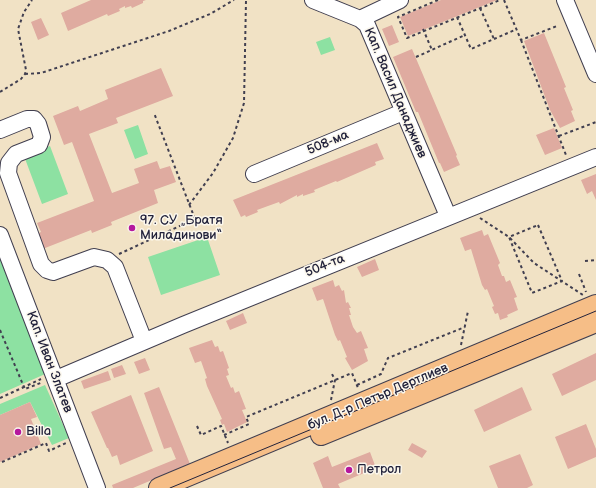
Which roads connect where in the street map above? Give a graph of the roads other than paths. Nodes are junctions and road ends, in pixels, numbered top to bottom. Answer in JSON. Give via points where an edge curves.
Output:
{"nodes":[{"id":1,"x":313,"y":0,"type":"edge"},
{"id":2,"x":565,"y":0,"type":"edge"},
{"id":3,"x":409,"y":8,"type":"edge"},
{"id":4,"x":360,"y":18,"type":"junction"},
{"id":5,"x":596,"y":74,"type":"edge"},
{"id":6,"x":403,"y":112,"type":"junction"},
{"id":7,"x":0,"y":130,"type":"edge"},
{"id":8,"x":596,"y":157,"type":"edge"},
{"id":9,"x":5,"y":163,"type":"edge"},
{"id":10,"x":254,"y":174,"type":"dead end"},
{"id":11,"x":448,"y":216,"type":"junction"},
{"id":12,"x":0,"y":235,"type":"edge"},
{"id":13,"x":590,"y":299,"type":"edge"},
{"id":14,"x":596,"y":322,"type":"edge"},
{"id":15,"x":144,"y":341,"type":"junction"},
{"id":16,"x":55,"y":378,"type":"junction"},
{"id":17,"x":97,"y":488,"type":"edge"},
{"id":18,"x":159,"y":488,"type":"edge"},
{"id":19,"x":194,"y":488,"type":"edge"}],
"edges":[{"from":1,"to":4,"type":"street","name":"Кап. Васил Данаджиев"},
{"from":2,"to":5,"type":"street"},
{"from":3,"to":4,"type":"street"},
{"from":4,"to":6,"type":"street","name":"Кап. Васил Данаджиев","via":[[367,25]]},
{"from":6,"to":10,"type":"street","name":"508-ма"},
{"from":6,"to":11,"type":"street","name":"Кап. Васил Данаджиев"},
{"from":7,"to":9,"type":"street","via":[[27,119],[34,119],[42,137],[39,145],[16,154]]},
{"from":8,"to":11,"type":"street","name":"504-та"},
{"from":9,"to":15,"type":"street","via":[[41,264],[53,272],[94,257],[107,260],[115,268]]},
{"from":11,"to":15,"type":"street","name":"504-та"},
{"from":12,"to":16,"type":"street","name":"Кап. Иван Златев"},
{"from":13,"to":18,"type":"main road","name":"бул. Д-р Петър Дертлиев"},
{"from":14,"to":19,"type":"main road","name":"бул. Д-р Петър Дертлиев"},
{"from":15,"to":16,"type":"street","name":"504-та"},
{"from":16,"to":17,"type":"street","name":"Кап. Иван Златев"}]}
